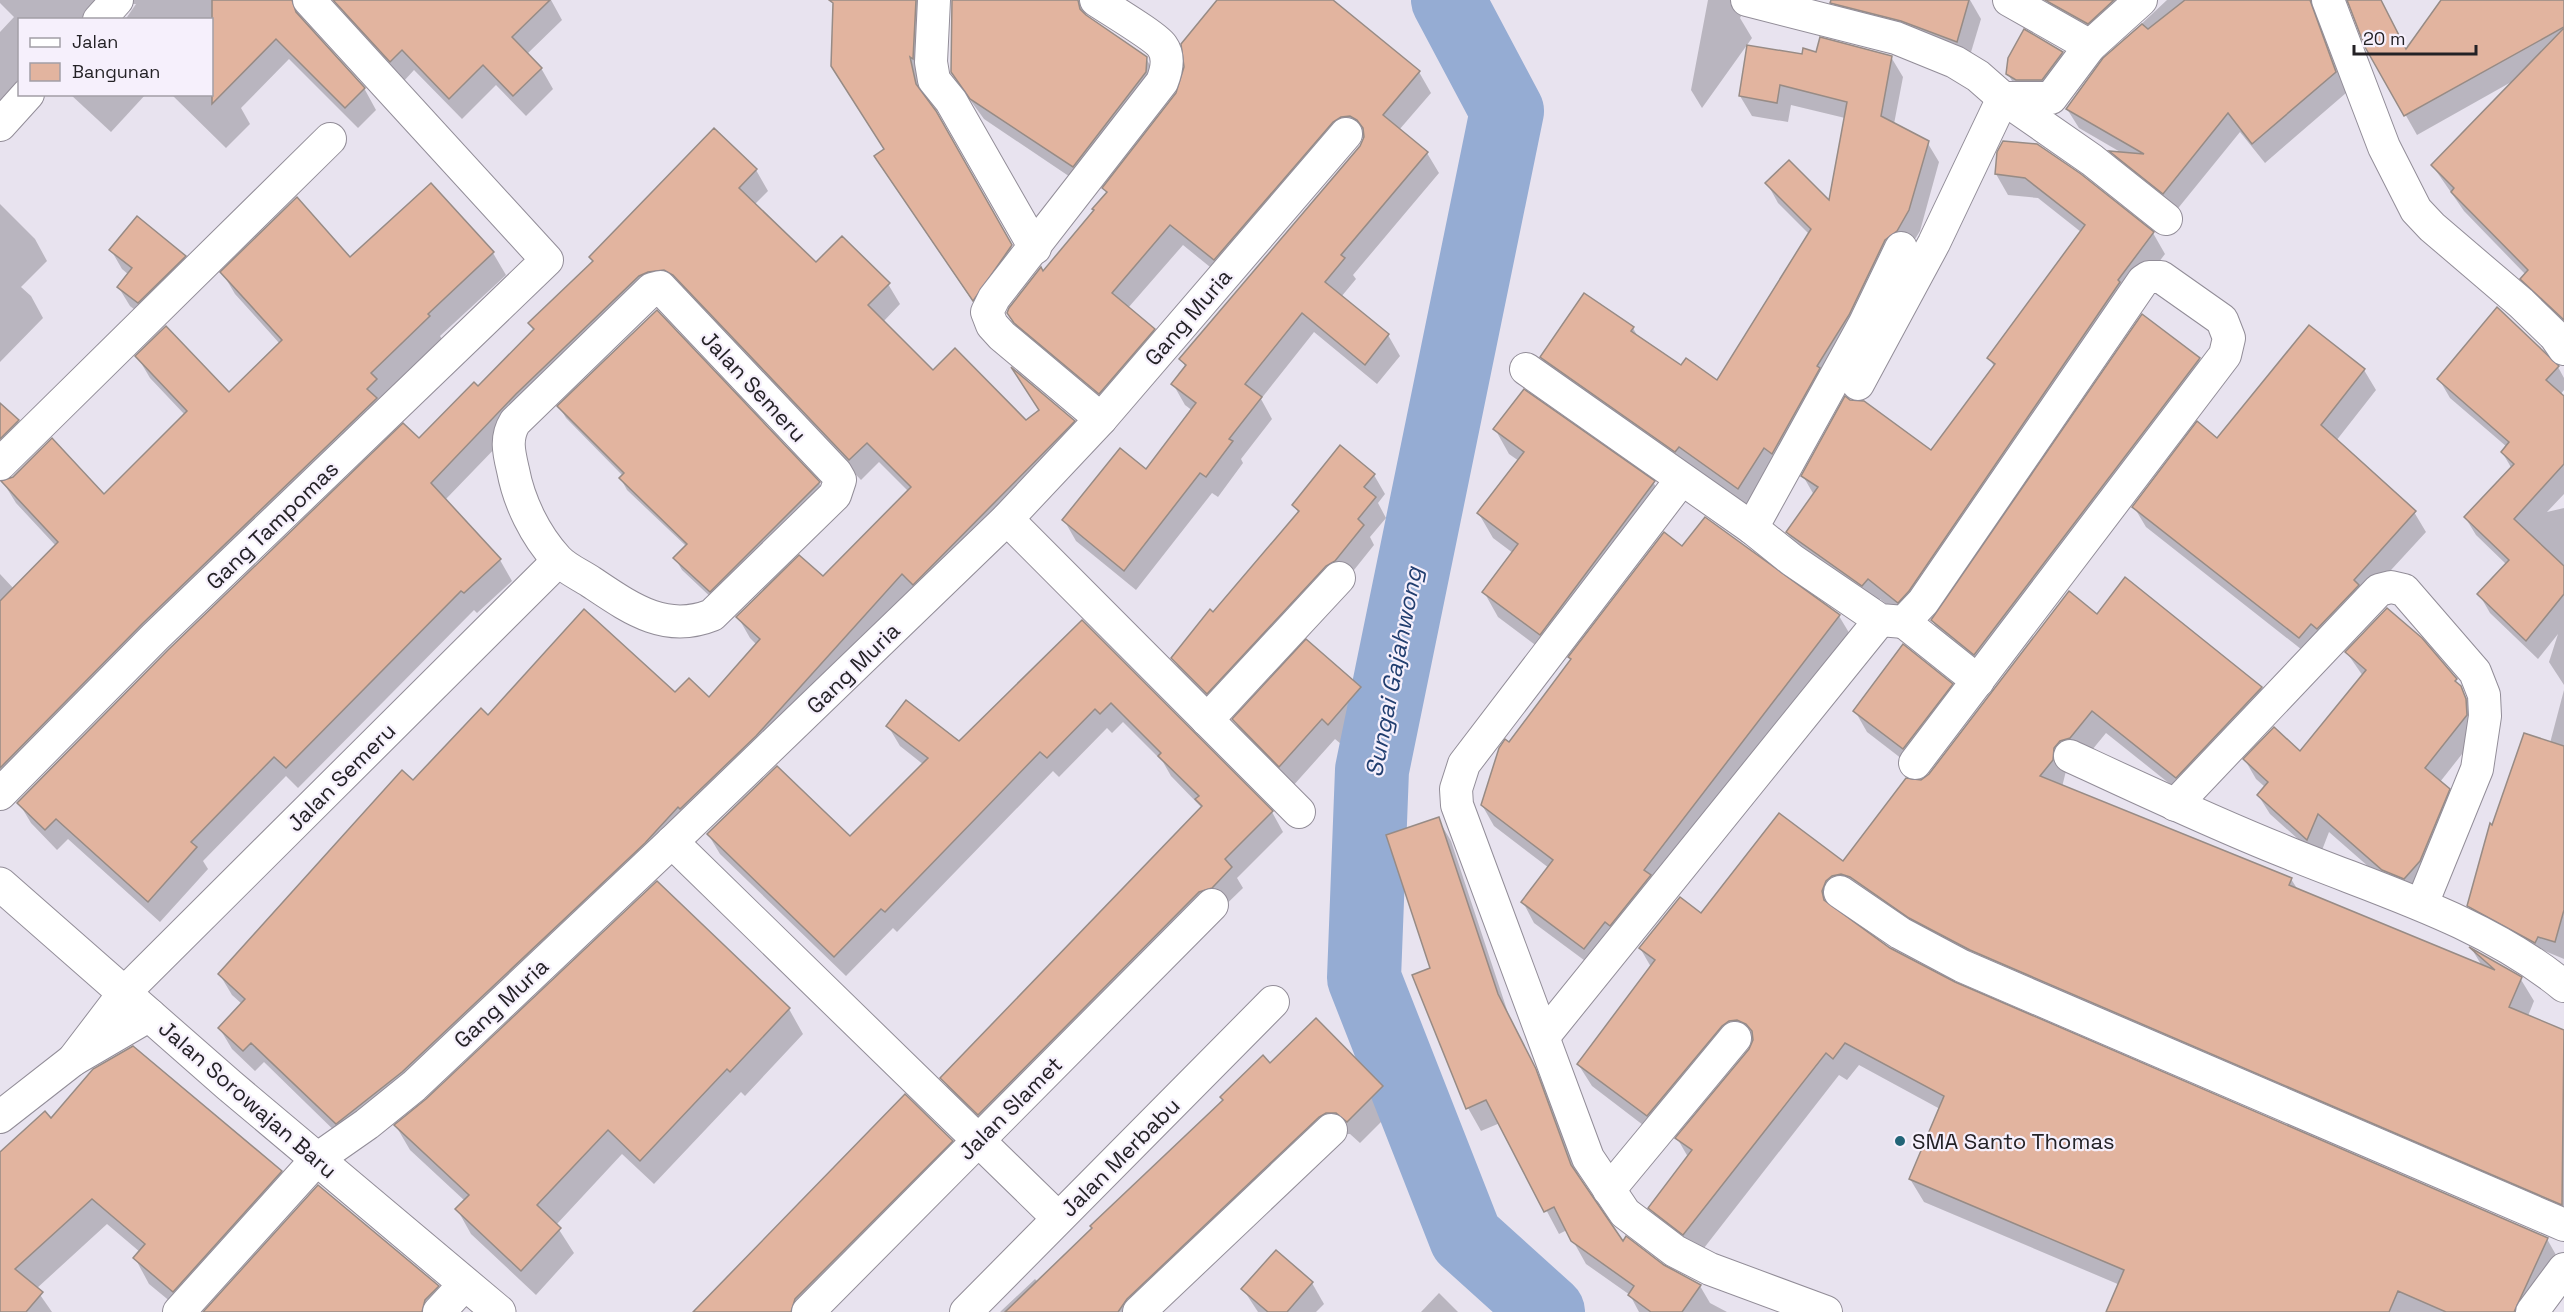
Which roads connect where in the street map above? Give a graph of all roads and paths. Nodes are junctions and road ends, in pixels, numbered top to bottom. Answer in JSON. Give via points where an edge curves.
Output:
{"nodes":[{"id":1,"x":117,"y":0,"type":"edge"},
{"id":2,"x":309,"y":0,"type":"edge"},
{"id":3,"x":934,"y":0,"type":"edge"},
{"id":4,"x":1096,"y":0,"type":"edge"},
{"id":5,"x":1747,"y":0,"type":"edge"},
{"id":6,"x":2009,"y":0,"type":"edge"},
{"id":7,"x":2141,"y":0,"type":"edge"},
{"id":8,"x":2328,"y":0,"type":"edge"},
{"id":9,"x":101,"y":18,"type":"edge"},
{"id":10,"x":2090,"y":46,"type":"junction"},
{"id":11,"x":26,"y":96,"type":"edge"},
{"id":12,"x":2003,"y":98,"type":"junction"},
{"id":13,"x":0,"y":125,"type":"edge"},
{"id":14,"x":1346,"y":134,"type":"dead end"},
{"id":15,"x":330,"y":139,"type":"dead end"},
{"id":16,"x":2166,"y":219,"type":"dead end"},
{"id":17,"x":1035,"y":248,"type":"junction"},
{"id":18,"x":1901,"y":248,"type":"dead end"},
{"id":19,"x":2564,"y":349,"type":"edge"},
{"id":20,"x":1526,"y":369,"type":"dead end"},
{"id":21,"x":1858,"y":384,"type":"dead end"},
{"id":22,"x":1101,"y":418,"type":"junction"},
{"id":23,"x":0,"y":464,"type":"edge"},
{"id":24,"x":1681,"y":480,"type":"junction"},
{"id":25,"x":1007,"y":519,"type":"junction"},
{"id":26,"x":1752,"y":528,"type":"junction"},
{"id":27,"x":558,"y":561,"type":"junction"},
{"id":28,"x":1339,"y":578,"type":"dead end"},
{"id":29,"x":1892,"y":621,"type":"junction"},
{"id":30,"x":1978,"y":681,"type":"junction"},
{"id":31,"x":1207,"y":720,"type":"junction"},
{"id":32,"x":2070,"y":756,"type":"dead end"},
{"id":33,"x":1915,"y":763,"type":"dead end"},
{"id":34,"x":0,"y":794,"type":"edge"},
{"id":35,"x":2175,"y":805,"type":"junction"},
{"id":36,"x":1299,"y":812,"type":"dead end"},
{"id":37,"x":672,"y":842,"type":"junction"},
{"id":38,"x":0,"y":884,"type":"edge"},
{"id":39,"x":1840,"y":892,"type":"dead end"},
{"id":40,"x":2422,"y":904,"type":"junction"},
{"id":41,"x":1212,"y":905,"type":"dead end"},
{"id":42,"x":2564,"y":986,"type":"edge"},
{"id":43,"x":123,"y":993,"type":"junction"},
{"id":44,"x":1273,"y":1002,"type":"dead end"},
{"id":45,"x":150,"y":1015,"type":"junction"},
{"id":46,"x":1544,"y":1036,"type":"junction"},
{"id":47,"x":1735,"y":1038,"type":"dead end"},
{"id":48,"x":73,"y":1060,"type":"junction"},
{"id":49,"x":0,"y":1117,"type":"edge"},
{"id":50,"x":1331,"y":1130,"type":"dead end"},
{"id":51,"x":977,"y":1141,"type":"junction"},
{"id":52,"x":317,"y":1158,"type":"junction"},
{"id":53,"x":1610,"y":1190,"type":"junction"},
{"id":54,"x":1058,"y":1218,"type":"junction"},
{"id":55,"x":2564,"y":1225,"type":"edge"},
{"id":56,"x":2564,"y":1269,"type":"edge"},
{"id":57,"x":465,"y":1284,"type":"junction"},
{"id":58,"x":179,"y":1312,"type":"edge"},
{"id":59,"x":440,"y":1312,"type":"edge"},
{"id":60,"x":499,"y":1312,"type":"edge"},
{"id":61,"x":808,"y":1312,"type":"edge"},
{"id":62,"x":966,"y":1312,"type":"edge"},
{"id":63,"x":1139,"y":1312,"type":"edge"},
{"id":64,"x":1826,"y":1312,"type":"edge"},
{"id":65,"x":2532,"y":1312,"type":"edge"}],
"edges":[{"from":1,"to":9,"type":"street"},
{"from":2,"to":34,"type":"street","name":"Gang Tampomas","via":[[547,260],[155,637]]},
{"from":3,"to":17,"type":"street","via":[[934,80],[951,101]]},
{"from":4,"to":17,"type":"street","via":[[1162,46],[1166,73]]},
{"from":5,"to":12,"type":"street","via":[[1919,46],[1978,76]]},
{"from":6,"to":10,"type":"street"},
{"from":7,"to":10,"type":"street"},
{"from":8,"to":19,"type":"street","via":[[2384,147],[2416,210],[2521,303],[2556,336]]},
{"from":10,"to":12,"type":"street","via":[[2051,98]]},
{"from":11,"to":13,"type":"street"},
{"from":12,"to":16,"type":"street"},
{"from":12,"to":21,"type":"street","via":[[1934,243]]},
{"from":14,"to":22,"type":"street","name":"Gang Muria"},
{"from":15,"to":23,"type":"street"},
{"from":17,"to":22,"type":"street","via":[[987,312],[1002,336]]},
{"from":18,"to":26,"type":"street","via":[[1865,323]]},
{"from":20,"to":24,"type":"street"},
{"from":22,"to":25,"type":"street","name":"Gang Muria"},
{"from":24,"to":26,"type":"street"},
{"from":24,"to":46,"type":"street","via":[[1459,775],[1457,806]]},
{"from":25,"to":31,"type":"street"},
{"from":25,"to":37,"type":"street","name":"Gang Muria"},
{"from":26,"to":29,"type":"street","via":[[1792,560]]},
{"from":27,"to":27,"type":"street","name":"Jalan Semeru","via":[[528,517],[514,479],[508,436],[515,422],[652,289],[663,289],[840,480],[835,495],[712,615],[701,619],[678,622],[637,613]]},
{"from":27,"to":43,"type":"street","name":"Jalan Semeru"},
{"from":28,"to":31,"type":"street"},
{"from":29,"to":30,"type":"street"},
{"from":29,"to":30,"type":"street","via":[[1923,602],[2143,281],[2161,277],[2222,320],[2229,338],[2225,354]]},
{"from":29,"to":46,"type":"street"},
{"from":30,"to":33,"type":"street"},
{"from":31,"to":36,"type":"street"},
{"from":32,"to":35,"type":"street"},
{"from":35,"to":40,"type":"street","via":[[2284,852]]},
{"from":35,"to":40,"type":"street","via":[[2379,590],[2404,590],[2475,672],[2484,695],[2477,769]]},
{"from":37,"to":51,"type":"street"},
{"from":37,"to":52,"type":"street","name":"Gang Muria","via":[[414,1086]]},
{"from":38,"to":43,"type":"street","name":"Jalan Sorowajan Baru"},
{"from":39,"to":55,"type":"street","via":[[1900,933],[1962,966]]},
{"from":40,"to":42,"type":"street","via":[[2514,949]]},
{"from":41,"to":51,"type":"street","name":"Jalan Slamet"},
{"from":43,"to":45,"type":"street","name":"Jalan Sorowajan Baru"},
{"from":43,"to":48,"type":"street","name":"Jalan Semeru"},
{"from":44,"to":54,"type":"street","name":"Jalan Merbabu"},
{"from":45,"to":48,"type":"street"},
{"from":45,"to":52,"type":"street","name":"Jalan Sorowajan Baru"},
{"from":46,"to":53,"type":"street","via":[[1588,1158]]},
{"from":47,"to":53,"type":"street"},
{"from":48,"to":49,"type":"street"},
{"from":50,"to":63,"type":"street"},
{"from":51,"to":54,"type":"street"},
{"from":51,"to":61,"type":"street","name":"Jalan Slamet"},
{"from":52,"to":57,"type":"street","name":"Jalan Sorowajan Baru"},
{"from":52,"to":58,"type":"street","name":"Gang Muria"},
{"from":53,"to":64,"type":"street","via":[[1625,1213],[1675,1251],[1710,1269]]},
{"from":54,"to":62,"type":"street","name":"Jalan Merbabu"},
{"from":56,"to":65,"type":"street"},
{"from":57,"to":59,"type":"street"},
{"from":57,"to":60,"type":"street","name":"Jalan Sorowajan Baru"}]}
